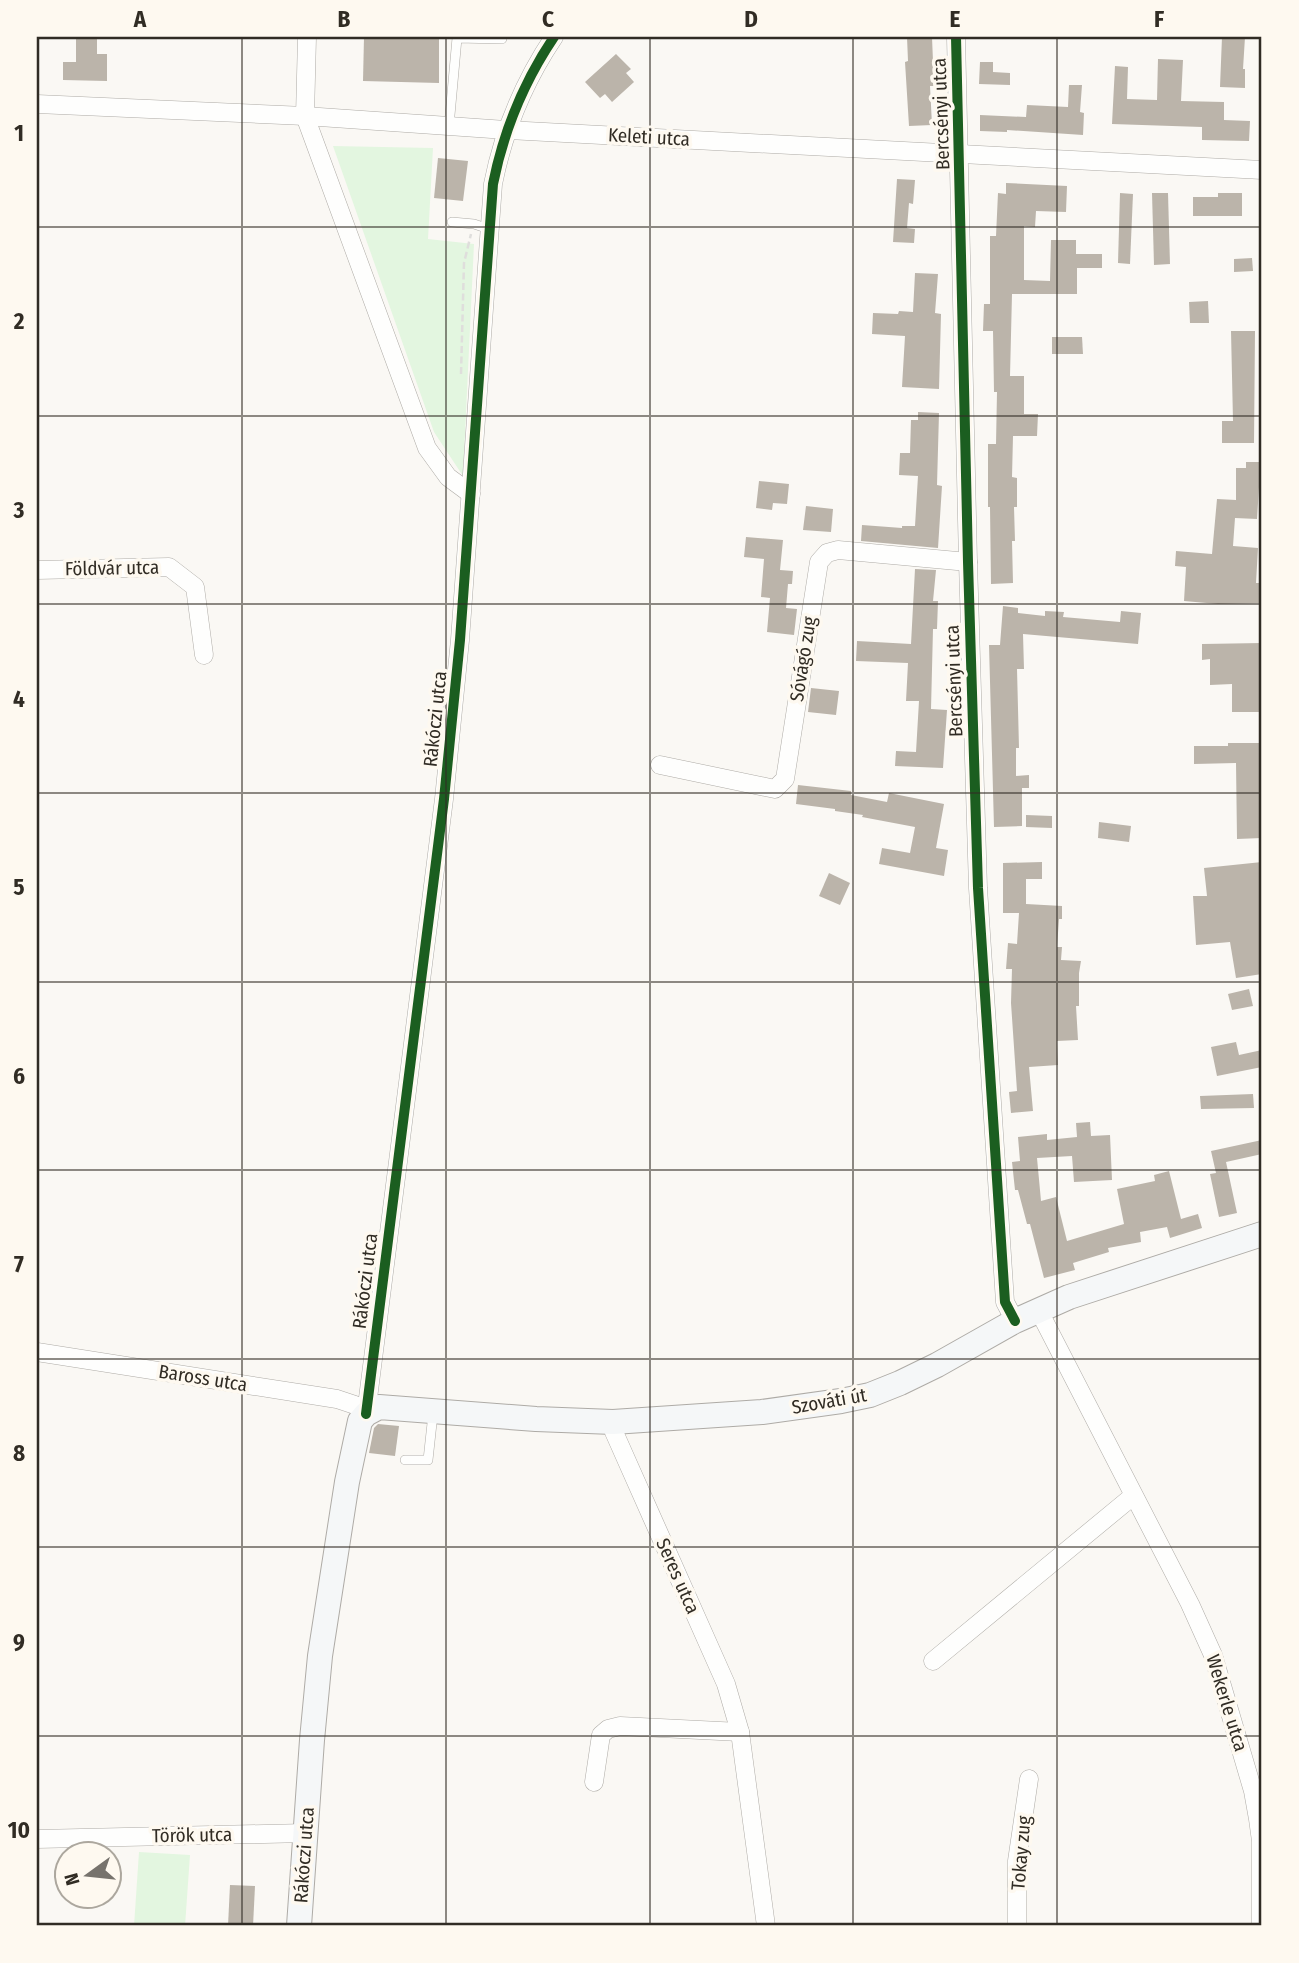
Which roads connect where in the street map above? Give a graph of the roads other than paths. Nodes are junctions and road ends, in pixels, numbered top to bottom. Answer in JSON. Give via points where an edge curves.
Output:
{"nodes":[{"id":1,"x":307,"y":37,"type":"edge"},
{"id":2,"x":554,"y":37,"type":"edge"},
{"id":3,"x":956,"y":37,"type":"edge"},
{"id":4,"x":502,"y":39,"type":"dead end"},
{"id":5,"x":37,"y":104,"type":"edge"},
{"id":6,"x":305,"y":116,"type":"junction"},
{"id":7,"x":449,"y":126,"type":"junction"},
{"id":8,"x":506,"y":130,"type":"junction"},
{"id":9,"x":959,"y":153,"type":"junction"},
{"id":10,"x":1262,"y":170,"type":"edge"},
{"id":11,"x":452,"y":222,"type":"dead end"},
{"id":12,"x":489,"y":229,"type":"junction"},
{"id":13,"x":471,"y":494,"type":"junction"},
{"id":14,"x":968,"y":562,"type":"junction"},
{"id":15,"x":37,"y":570,"type":"edge"},
{"id":16,"x":204,"y":655,"type":"dead end"},
{"id":17,"x":660,"y":765,"type":"dead end"},
{"id":18,"x":1262,"y":1234,"type":"edge"},
{"id":19,"x":1039,"y":1311,"type":"junction"},
{"id":20,"x":1015,"y":1321,"type":"junction"},
{"id":21,"x":37,"y":1352,"type":"edge"},
{"id":22,"x":433,"y":1412,"type":"junction"},
{"id":23,"x":366,"y":1414,"type":"junction"},
{"id":24,"x":612,"y":1422,"type":"junction"},
{"id":25,"x":405,"y":1460,"type":"dead end"},
{"id":26,"x":1133,"y":1496,"type":"junction"},
{"id":27,"x":933,"y":1661,"type":"dead end"},
{"id":28,"x":740,"y":1732,"type":"junction"},
{"id":29,"x":1029,"y":1780,"type":"dead end"},
{"id":30,"x":594,"y":1782,"type":"dead end"},
{"id":31,"x":306,"y":1833,"type":"junction"},
{"id":32,"x":37,"y":1839,"type":"edge"},
{"id":33,"x":299,"y":1926,"type":"edge"},
{"id":34,"x":766,"y":1926,"type":"edge"},
{"id":35,"x":1017,"y":1926,"type":"edge"},
{"id":36,"x":1261,"y":1926,"type":"edge"}],
"edges":[{"from":1,"to":6,"type":"street"},
{"from":2,"to":8,"type":"street","name":"Rákóczi utca"},
{"from":3,"to":9,"type":"street","name":"Bercsényi utca"},
{"from":4,"to":7,"type":"lane","via":[[457,38]]},
{"from":5,"to":6,"type":"street","name":"Keleti utca"},
{"from":6,"to":7,"type":"street","name":"Keleti utca"},
{"from":6,"to":13,"type":"street","via":[[427,448],[448,477]]},
{"from":7,"to":8,"type":"street","name":"Keleti utca"},
{"from":8,"to":9,"type":"street","name":"Keleti utca"},
{"from":8,"to":12,"type":"street","name":"Rákóczi utca","via":[[493,184]]},
{"from":9,"to":10,"type":"street","name":"Keleti utca"},
{"from":9,"to":14,"type":"street","name":"Bercsényi utca"},
{"from":11,"to":12,"type":"lane"},
{"from":12,"to":13,"type":"street","name":"Rákóczi utca"},
{"from":13,"to":23,"type":"street","name":"Rákóczi utca","via":[[444,799]]},
{"from":14,"to":17,"type":"street","name":"Sóvágó zug","via":[[828,552],[819,562],[785,779],[775,789]]},
{"from":14,"to":20,"type":"street","name":"Bercsényi utca","via":[[978,888],[1005,1302]]},
{"from":15,"to":16,"type":"street","name":"Földvár utca","via":[[169,567],[195,587]]},
{"from":18,"to":19,"type":"main road","name":"Szováti út","via":[[1092,1288]]},
{"from":19,"to":20,"type":"main road","name":"Szováti út"},
{"from":19,"to":26,"type":"street","name":"Wekerle utca"},
{"from":20,"to":24,"type":"main road","name":"Szováti út","via":[[937,1365],[870,1395],[762,1412]]},
{"from":21,"to":23,"type":"street","name":"Baross utca","via":[[337,1399]]},
{"from":22,"to":23,"type":"main road","name":"Szováti út","via":[[379,1407]]},
{"from":22,"to":24,"type":"main road","name":"Szováti út"},
{"from":22,"to":25,"type":"lane","via":[[428,1460]]},
{"from":23,"to":31,"type":"main road","name":"Rákóczi utca","via":[[360,1421],[347,1482],[320,1656]]},
{"from":24,"to":28,"type":"street","name":"Seres utca","via":[[726,1684]]},
{"from":26,"to":27,"type":"street"},
{"from":26,"to":36,"type":"street","name":"Wekerle utca","via":[[1190,1604],[1222,1679],[1258,1819]]},
{"from":28,"to":30,"type":"street","via":[[608,1729],[601,1735]]},
{"from":28,"to":34,"type":"street","name":"Seres utca"},
{"from":29,"to":35,"type":"street","name":"Tokay zug","via":[[1017,1861]]},
{"from":31,"to":32,"type":"street","name":"Török utca"},
{"from":31,"to":33,"type":"main road","name":"Rákóczi utca"}]}
